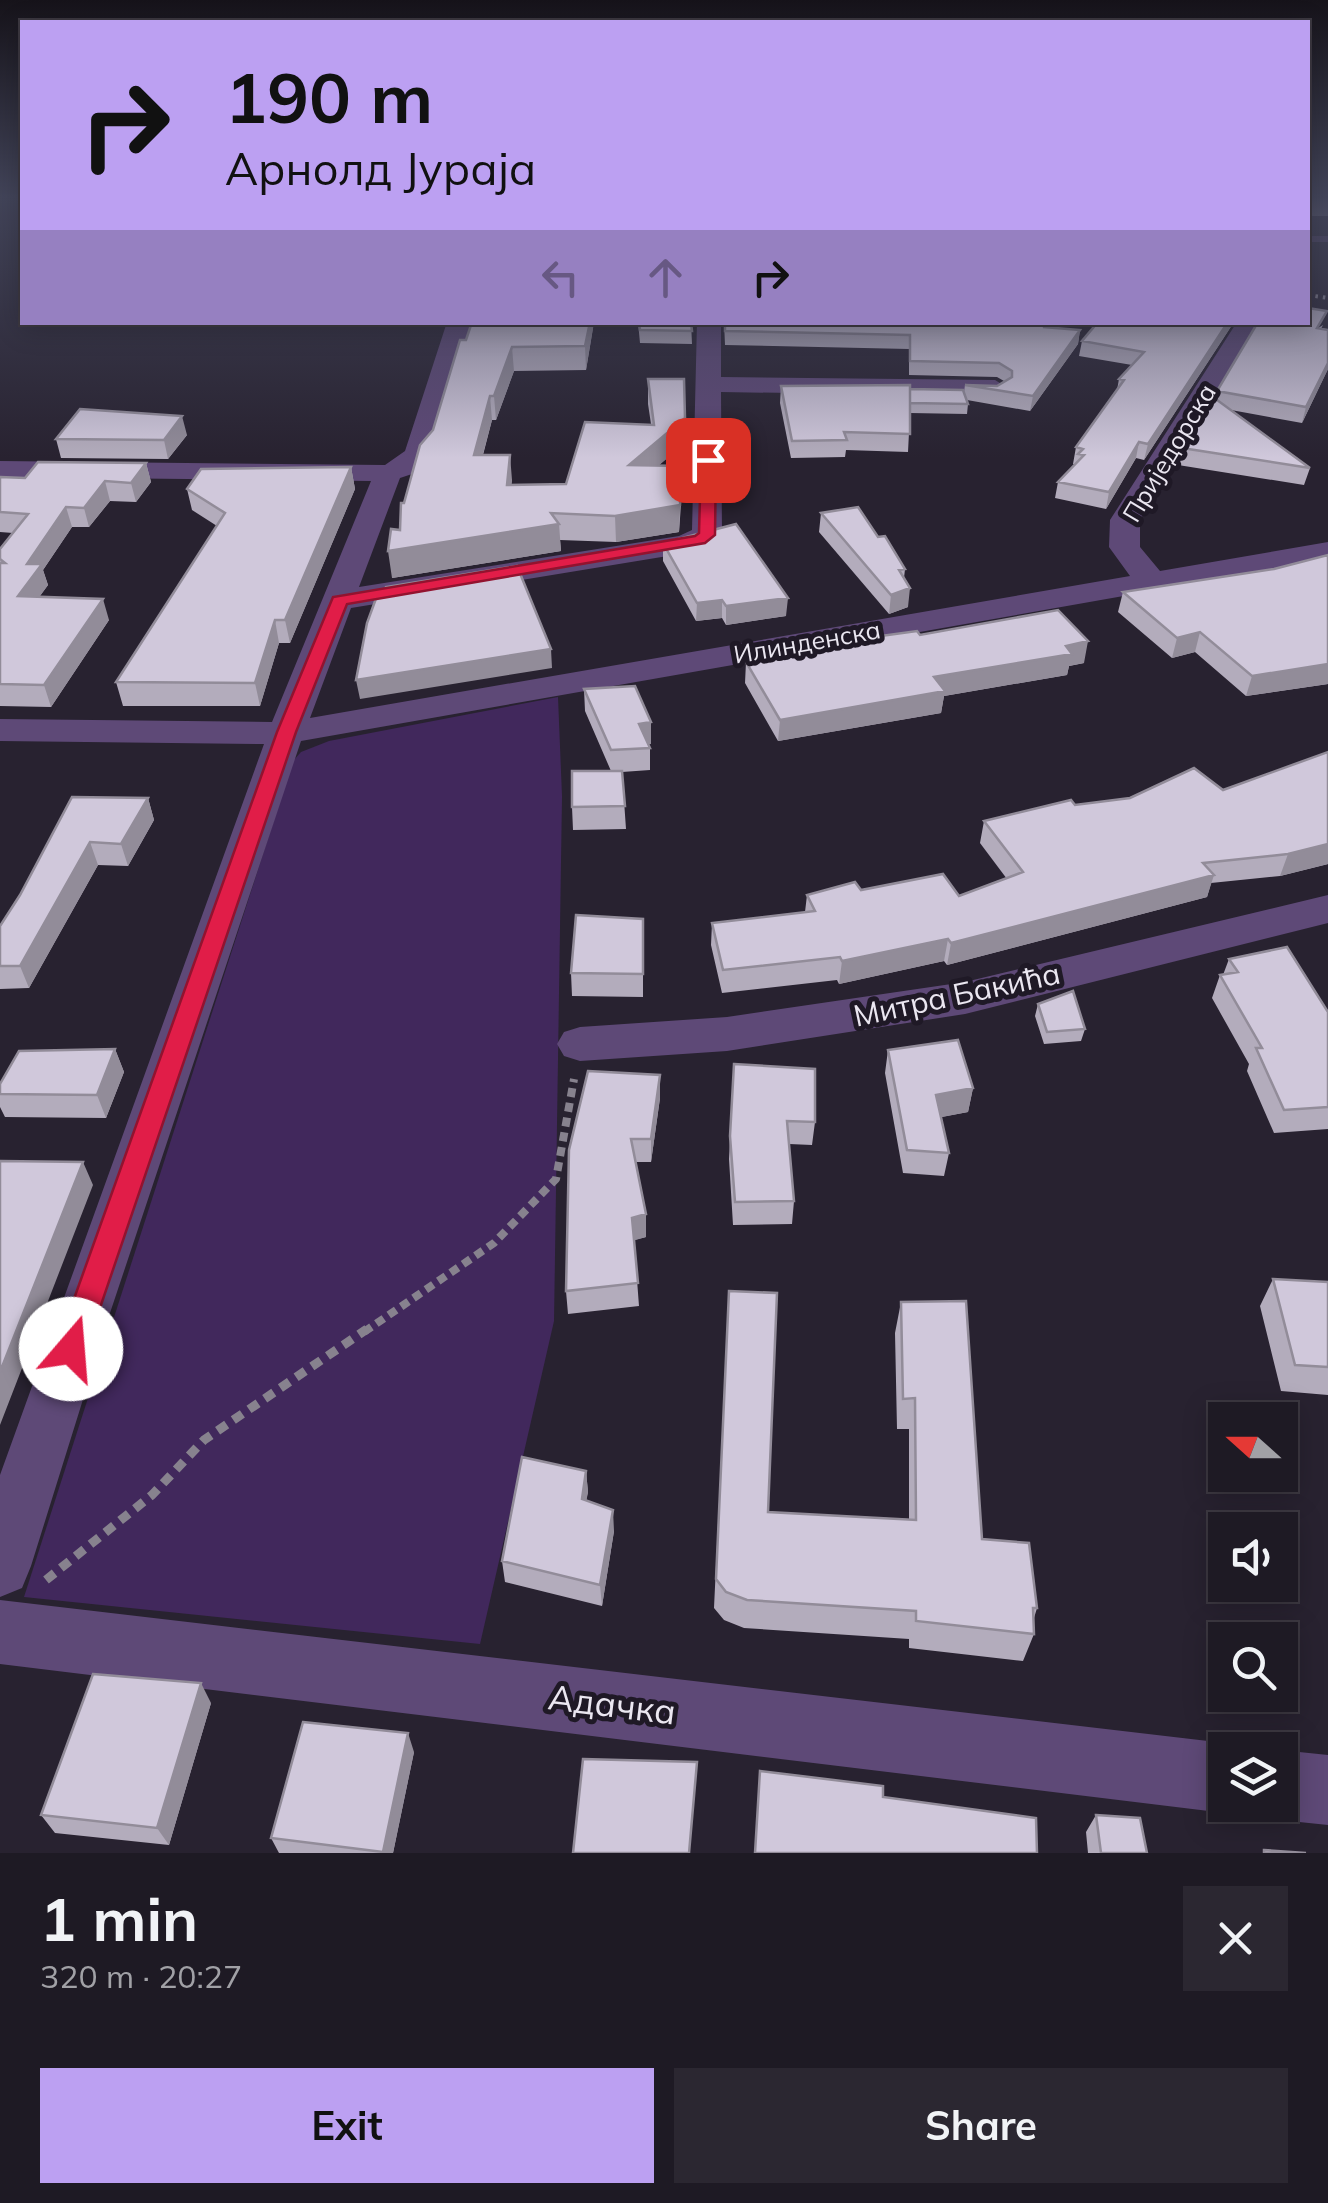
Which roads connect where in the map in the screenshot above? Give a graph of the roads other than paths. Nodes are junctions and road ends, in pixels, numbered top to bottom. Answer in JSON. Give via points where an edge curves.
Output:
{"nodes":[{"id":1,"x":459,"y":325,"type":"edge"},
{"id":2,"x":708,"y":325,"type":"edge"},
{"id":3,"x":1247,"y":325,"type":"edge"},
{"id":4,"x":710,"y":384,"type":"junction"},
{"id":5,"x":995,"y":388,"type":"edge"},
{"id":6,"x":0,"y":469,"type":"edge"},
{"id":7,"x":388,"y":473,"type":"junction"},
{"id":8,"x":1328,"y":552,"type":"edge"},
{"id":9,"x":1152,"y":582,"type":"junction"},
{"id":10,"x":340,"y":600,"type":"junction"},
{"id":11,"x":0,"y":730,"type":"edge"},
{"id":12,"x":286,"y":732,"type":"junction"},
{"id":13,"x":1328,"y":909,"type":"edge"},
{"id":14,"x":580,"y":1044,"type":"road end"},
{"id":15,"x":0,"y":1566,"type":"edge"},
{"id":16,"x":19,"y":1609,"type":"edge"},
{"id":17,"x":1208,"y":1776,"type":"edge"},
{"id":18,"x":1298,"y":1787,"type":"edge"},
{"id":19,"x":1328,"y":1790,"type":"edge"}],
"edges":[{"from":1,"to":7,"type":"street","via":[[418,454]]},
{"from":2,"to":4,"type":"street"},
{"from":3,"to":9,"type":"street","name":"Приједорска","via":[[1125,520],[1126,554]]},
{"from":4,"to":5,"type":"street"},
{"from":4,"to":10,"type":"street","via":[[706,535],[700,540]]},
{"from":6,"to":7,"type":"street"},
{"from":7,"to":10,"type":"street"},
{"from":8,"to":9,"type":"street","name":"Илинденска"},
{"from":9,"to":12,"type":"street","name":"Илинденска"},
{"from":10,"to":12,"type":"street"},
{"from":11,"to":12,"type":"street","name":"Илинденска"},
{"from":12,"to":15,"type":"street"},
{"from":13,"to":14,"type":"street","name":"Митра Бакића","via":[[965,998],[726,1034]]},
{"from":16,"to":17,"type":"street","name":"Адачка"},
{"from":18,"to":19,"type":"street"}]}
